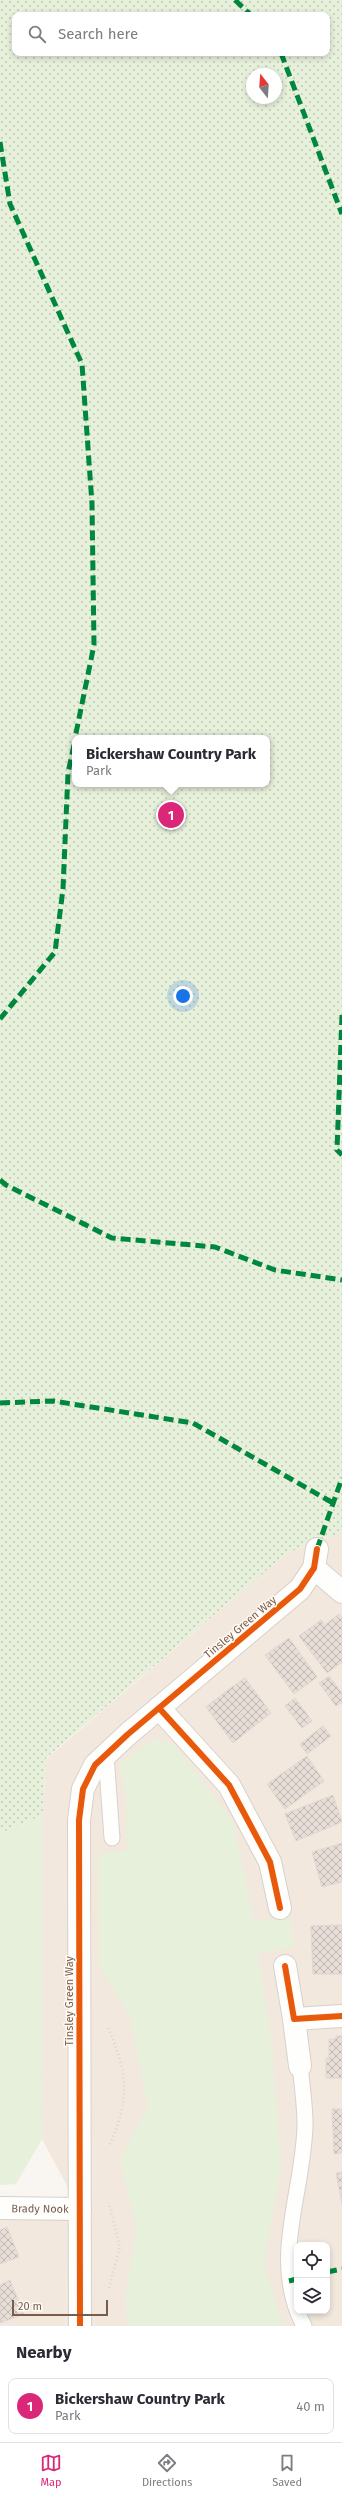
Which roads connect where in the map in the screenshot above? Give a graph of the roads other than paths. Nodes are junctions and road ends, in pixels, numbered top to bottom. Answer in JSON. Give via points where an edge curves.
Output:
{"nodes":[{"id":1,"x":342,"y":1592,"type":"edge"},
{"id":2,"x":159,"y":1708,"type":"junction"},
{"id":3,"x":106,"y":1755,"type":"junction"},
{"id":4,"x":112,"y":1838,"type":"dead end"},
{"id":5,"x":280,"y":1908,"type":"dead end"},
{"id":6,"x":285,"y":1966,"type":"dead end"},
{"id":7,"x":342,"y":2016,"type":"edge"},
{"id":8,"x":294,"y":2019,"type":"junction"},
{"id":9,"x":300,"y":2066,"type":"joint"},
{"id":10,"x":0,"y":2208,"type":"edge"},
{"id":11,"x":80,"y":2208,"type":"junction"},
{"id":12,"x":80,"y":2326,"type":"edge"},
{"id":13,"x":304,"y":2326,"type":"edge"}],
"edges":[{"from":1,"to":2,"type":"street","name":"Tinsley Green Way","via":[[316,1559],[300,1589]]},
{"from":2,"to":3,"type":"street","name":"Tinsley Green Way"},
{"from":2,"to":5,"type":"street","via":[[229,1785],[270,1862]]},
{"from":3,"to":4,"type":"lane"},
{"from":3,"to":11,"type":"street","name":"Tinsley Green Way","via":[[95,1765],[83,1789],[79,1820]]},
{"from":6,"to":8,"type":"street"},
{"from":7,"to":8,"type":"street"},
{"from":8,"to":9,"type":"street"},
{"from":9,"to":13,"type":"lane","via":[[305,2124],[288,2246],[289,2281],[294,2307]]},
{"from":10,"to":11,"type":"street","name":"Brady Nook"},
{"from":11,"to":12,"type":"street","name":"Tinsley Green Way"}]}
